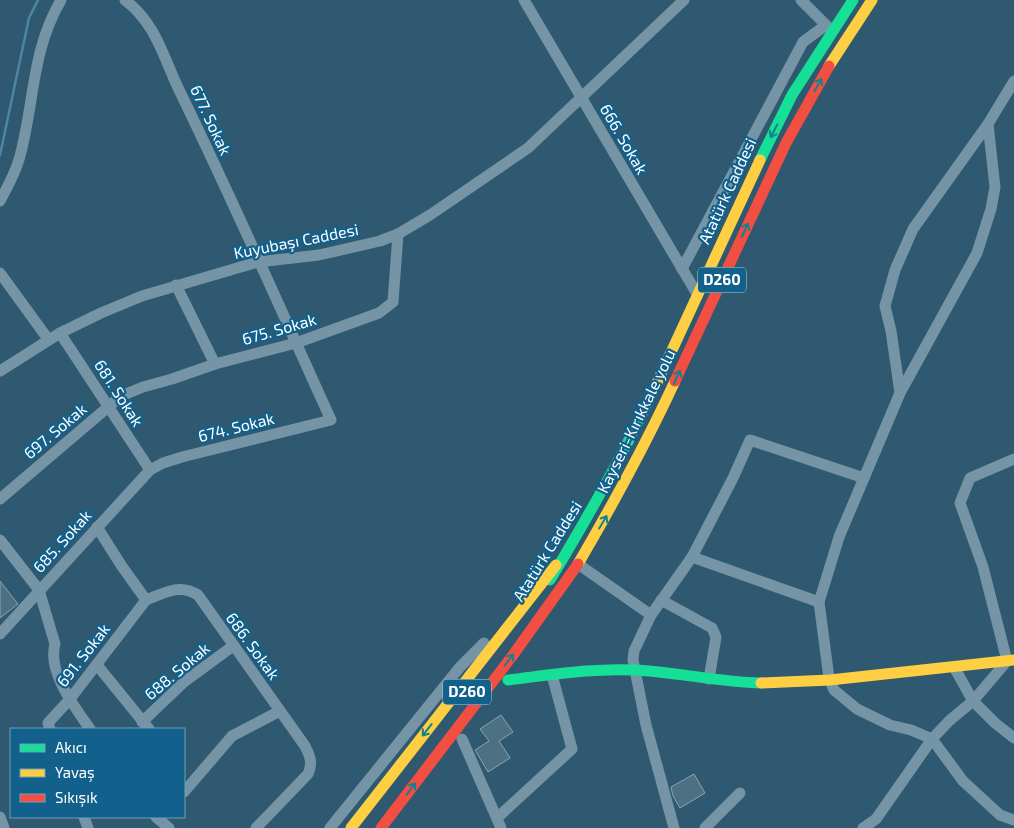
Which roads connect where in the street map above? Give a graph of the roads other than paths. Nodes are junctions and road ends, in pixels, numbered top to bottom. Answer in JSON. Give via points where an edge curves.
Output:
{"nodes":[{"id":1,"x":61,"y":0,"type":"edge"},
{"id":2,"x":125,"y":0,"type":"edge"},
{"id":3,"x":524,"y":0,"type":"edge"},
{"id":4,"x":802,"y":0,"type":"edge"},
{"id":5,"x":854,"y":0,"type":"edge"},
{"id":6,"x":872,"y":0,"type":"edge"},
{"id":7,"x":677,"y":2,"type":"edge"},
{"id":8,"x":829,"y":28,"type":"junction"},
{"id":9,"x":1014,"y":81,"type":"edge"},
{"id":10,"x":582,"y":98,"type":"junction"},
{"id":11,"x":988,"y":124,"type":"junction"},
{"id":12,"x":0,"y":201,"type":"edge"},
{"id":13,"x":398,"y":234,"type":"junction"},
{"id":14,"x":258,"y":262,"type":"junction"},
{"id":15,"x":682,"y":269,"type":"junction"},
{"id":16,"x":0,"y":273,"type":"edge"},
{"id":17,"x":176,"y":285,"type":"junction"},
{"id":18,"x":697,"y":294,"type":"junction"},
{"id":19,"x":60,"y":332,"type":"junction"},
{"id":20,"x":48,"y":339,"type":"junction"},
{"id":21,"x":296,"y":343,"type":"junction"},
{"id":22,"x":214,"y":364,"type":"junction"},
{"id":23,"x":0,"y":371,"type":"edge"},
{"id":24,"x":900,"y":393,"type":"junction"},
{"id":25,"x":109,"y":407,"type":"junction"},
{"id":26,"x":331,"y":420,"type":"joint"},
{"id":27,"x":1014,"y":459,"type":"edge"},
{"id":28,"x":150,"y":470,"type":"junction"},
{"id":29,"x":864,"y":478,"type":"junction"},
{"id":30,"x":0,"y":499,"type":"edge"},
{"id":31,"x":97,"y":527,"type":"junction"},
{"id":32,"x":0,"y":540,"type":"edge"},
{"id":33,"x":566,"y":555,"type":"junction"},
{"id":34,"x":692,"y":557,"type":"junction"},
{"id":35,"x":578,"y":564,"type":"junction"},
{"id":36,"x":39,"y":590,"type":"junction"},
{"id":37,"x":146,"y":600,"type":"junction"},
{"id":38,"x":661,"y":600,"type":"junction"},
{"id":39,"x":819,"y":602,"type":"junction"},
{"id":40,"x":651,"y":615,"type":"junction"},
{"id":41,"x":511,"y":622,"type":"junction"},
{"id":42,"x":0,"y":634,"type":"edge"},
{"id":43,"x":538,"y":640,"type":"dead end"},
{"id":44,"x":233,"y":646,"type":"junction"},
{"id":45,"x":1011,"y":660,"type":"edge"},
{"id":46,"x":96,"y":665,"type":"junction"},
{"id":47,"x":954,"y":667,"type":"junction"},
{"id":48,"x":518,"y":668,"type":"dead end"},
{"id":49,"x":635,"y":670,"type":"junction"},
{"id":50,"x":552,"y":675,"type":"junction"},
{"id":51,"x":829,"y":678,"type":"junction"},
{"id":52,"x":508,"y":680,"type":"junction"},
{"id":53,"x":709,"y":680,"type":"junction"},
{"id":54,"x":70,"y":700,"type":"junction"},
{"id":55,"x":973,"y":701,"type":"junction"},
{"id":56,"x":280,"y":711,"type":"junction"},
{"id":57,"x":146,"y":726,"type":"edge"},
{"id":58,"x":50,"y":728,"type":"edge"},
{"id":59,"x":89,"y":728,"type":"edge"},
{"id":60,"x":932,"y":738,"type":"junction"},
{"id":61,"x":1014,"y":738,"type":"edge"},
{"id":62,"x":462,"y":739,"type":"junction"},
{"id":63,"x":185,"y":773,"type":"edge"},
{"id":64,"x":192,"y":782,"type":"junction"},
{"id":65,"x":185,"y":791,"type":"edge"},
{"id":66,"x":740,"y":794,"type":"dead end"},
{"id":67,"x":1000,"y":815,"type":"junction"},
{"id":68,"x":0,"y":817,"type":"edge"},
{"id":69,"x":159,"y":818,"type":"edge"},
{"id":70,"x":1014,"y":820,"type":"edge"},
{"id":71,"x":499,"y":823,"type":"edge"},
{"id":72,"x":4,"y":828,"type":"edge"},
{"id":73,"x":169,"y":828,"type":"edge"},
{"id":74,"x":256,"y":828,"type":"edge"},
{"id":75,"x":330,"y":828,"type":"edge"},
{"id":76,"x":351,"y":828,"type":"edge"},
{"id":77,"x":366,"y":828,"type":"edge"},
{"id":78,"x":381,"y":828,"type":"edge"},
{"id":79,"x":394,"y":828,"type":"edge"},
{"id":80,"x":674,"y":828,"type":"edge"},
{"id":81,"x":704,"y":828,"type":"edge"},
{"id":82,"x":863,"y":828,"type":"edge"},
{"id":83,"x":1014,"y":828,"type":"edge"}],
"edges":[{"from":1,"to":12,"type":"street","via":[[44,36],[20,156]]},
{"from":2,"to":14,"type":"street","name":"677. Sokak","via":[[138,10],[154,32]]},
{"from":3,"to":10,"type":"street","name":"666. Sokak"},
{"from":4,"to":8,"type":"street"},
{"from":5,"to":8,"type":"main road","name":"Atatürk Caddesi","number":"D260"},
{"from":35,"to":6,"type":"main road","name":"Kayseri-Kırıkkale yolu","number":"D260","one_way":true,"via":[[653,428],[786,143],[832,60]]},
{"from":7,"to":10,"type":"street","name":"Kuyubaşı Caddesi"},
{"from":8,"to":15,"type":"street","via":[[803,42]]},
{"from":8,"to":18,"type":"main road","name":"Atatürk Caddesi","number":"D260","one_way":true,"via":[[772,134]]},
{"from":9,"to":11,"type":"street"},
{"from":10,"to":13,"type":"street","name":"Kuyubaşı Caddesi","via":[[528,148]]},
{"from":10,"to":15,"type":"street","name":"666. Sokak"},
{"from":11,"to":24,"type":"street","via":[[995,187],[984,234],[977,253]]},
{"from":11,"to":24,"type":"street","via":[[913,229],[895,270],[885,306],[892,331]]},
{"from":13,"to":14,"type":"street","name":"Kuyubaşı Caddesi","via":[[319,255]]},
{"from":13,"to":21,"type":"street","name":"675. Sokak","via":[[393,302],[379,313]]},
{"from":14,"to":17,"type":"street","name":"Kuyubaşı Caddesi"},
{"from":14,"to":21,"type":"street","name":"677. Sokak"},
{"from":15,"to":18,"type":"street","name":"666. Sokak"},
{"from":16,"to":20,"type":"street"},
{"from":17,"to":19,"type":"street","name":"Kuyubaşı Caddesi","via":[[142,296]]},
{"from":17,"to":22,"type":"street"},
{"from":18,"to":33,"type":"main road","name":"Atatürk Caddesi","number":"D260","via":[[638,424]]},
{"from":19,"to":20,"type":"street","name":"Kuyubaşı Caddesi"},
{"from":19,"to":25,"type":"street","name":"681. Sokak"},
{"from":20,"to":23,"type":"street","name":"Kuyubaşı Caddesi"},
{"from":21,"to":22,"type":"street","name":"675. Sokak"},
{"from":21,"to":26,"type":"street","name":"677. Sokak"},
{"from":22,"to":25,"type":"street","name":"675. Sokak","via":[[143,387],[122,396]]},
{"from":24,"to":29,"type":"street"},
{"from":25,"to":28,"type":"street","name":"681. Sokak"},
{"from":25,"to":30,"type":"street","name":"697. Sokak"},
{"from":26,"to":28,"type":"street","name":"674. Sokak","via":[[182,457]]},
{"from":27,"to":45,"type":"street","via":[[970,478],[960,503]]},
{"from":28,"to":31,"type":"street","name":"685. Sokak"},
{"from":29,"to":34,"type":"street","via":[[750,440]]},
{"from":29,"to":39,"type":"street","via":[[839,537]]},
{"from":31,"to":36,"type":"street","name":"685. Sokak"},
{"from":31,"to":37,"type":"street"},
{"from":32,"to":36,"type":"street"},
{"from":33,"to":41,"type":"main road"},
{"from":33,"to":77,"type":"main road","name":"Atatürk Caddesi","number":"D260","via":[[516,629]]},
{"from":34,"to":38,"type":"street"},
{"from":34,"to":39,"type":"street"},
{"from":35,"to":40,"type":"street"},
{"from":35,"to":43,"type":"main road","via":[[573,585]]},
{"from":78,"to":35,"type":"main road","name":"Kayseri-Kırıkkale yolu","number":"D260","one_way":true},
{"from":36,"to":42,"type":"street","name":"685. Sokak"},
{"from":36,"to":54,"type":"street","via":[[55,644],[54,662]]},
{"from":37,"to":44,"type":"street","name":"686. Sokak","via":[[177,589],[189,589],[198,596]]},
{"from":37,"to":46,"type":"street","name":"691. Sokak"},
{"from":38,"to":40,"type":"street"},
{"from":38,"to":53,"type":"street","via":[[712,628],[716,637]]},
{"from":39,"to":51,"type":"street"},
{"from":40,"to":49,"type":"street","via":[[634,651]]},
{"from":41,"to":75,"type":"street","via":[[460,666]]},
{"from":41,"to":76,"type":"main road","one_way":true},
{"from":44,"to":56,"type":"street","name":"686. Sokak"},
{"from":44,"to":57,"type":"street","name":"688. Sokak","via":[[184,682]]},
{"from":45,"to":47,"type":"main road"},
{"from":45,"to":55,"type":"street"},
{"from":46,"to":54,"type":"street","name":"691. Sokak"},
{"from":46,"to":57,"type":"street"},
{"from":47,"to":51,"type":"main road"},
{"from":47,"to":55,"type":"street"},
{"from":48,"to":52,"type":"main road"},
{"from":49,"to":50,"type":"main road"},
{"from":49,"to":53,"type":"main road"},
{"from":49,"to":80,"type":"street","via":[[646,725]]},
{"from":50,"to":52,"type":"main road"},
{"from":50,"to":71,"type":"street","via":[[572,749]]},
{"from":51,"to":53,"type":"main road","via":[[768,683]]},
{"from":51,"to":60,"type":"street","via":[[834,690],[857,708],[890,725]]},
{"from":52,"to":62,"type":"main road"},
{"from":54,"to":58,"type":"street","name":"691. Sokak","via":[[48,723]]},
{"from":54,"to":59,"type":"street"},
{"from":55,"to":60,"type":"street"},
{"from":55,"to":61,"type":"street"},
{"from":56,"to":64,"type":"street","via":[[232,736]]},
{"from":56,"to":74,"type":"street","name":"686. Sokak","via":[[305,746],[311,757],[311,766],[303,780]]},
{"from":60,"to":67,"type":"street","via":[[963,781]]},
{"from":60,"to":82,"type":"street","via":[[876,819]]},
{"from":62,"to":71,"type":"street"},
{"from":62,"to":79,"type":"main road"},
{"from":63,"to":64,"type":"street"},
{"from":64,"to":65,"type":"street"},
{"from":66,"to":81,"type":"street"},
{"from":67,"to":70,"type":"street"},
{"from":67,"to":83,"type":"street"},
{"from":68,"to":72,"type":"street"},
{"from":69,"to":73,"type":"street"}]}
